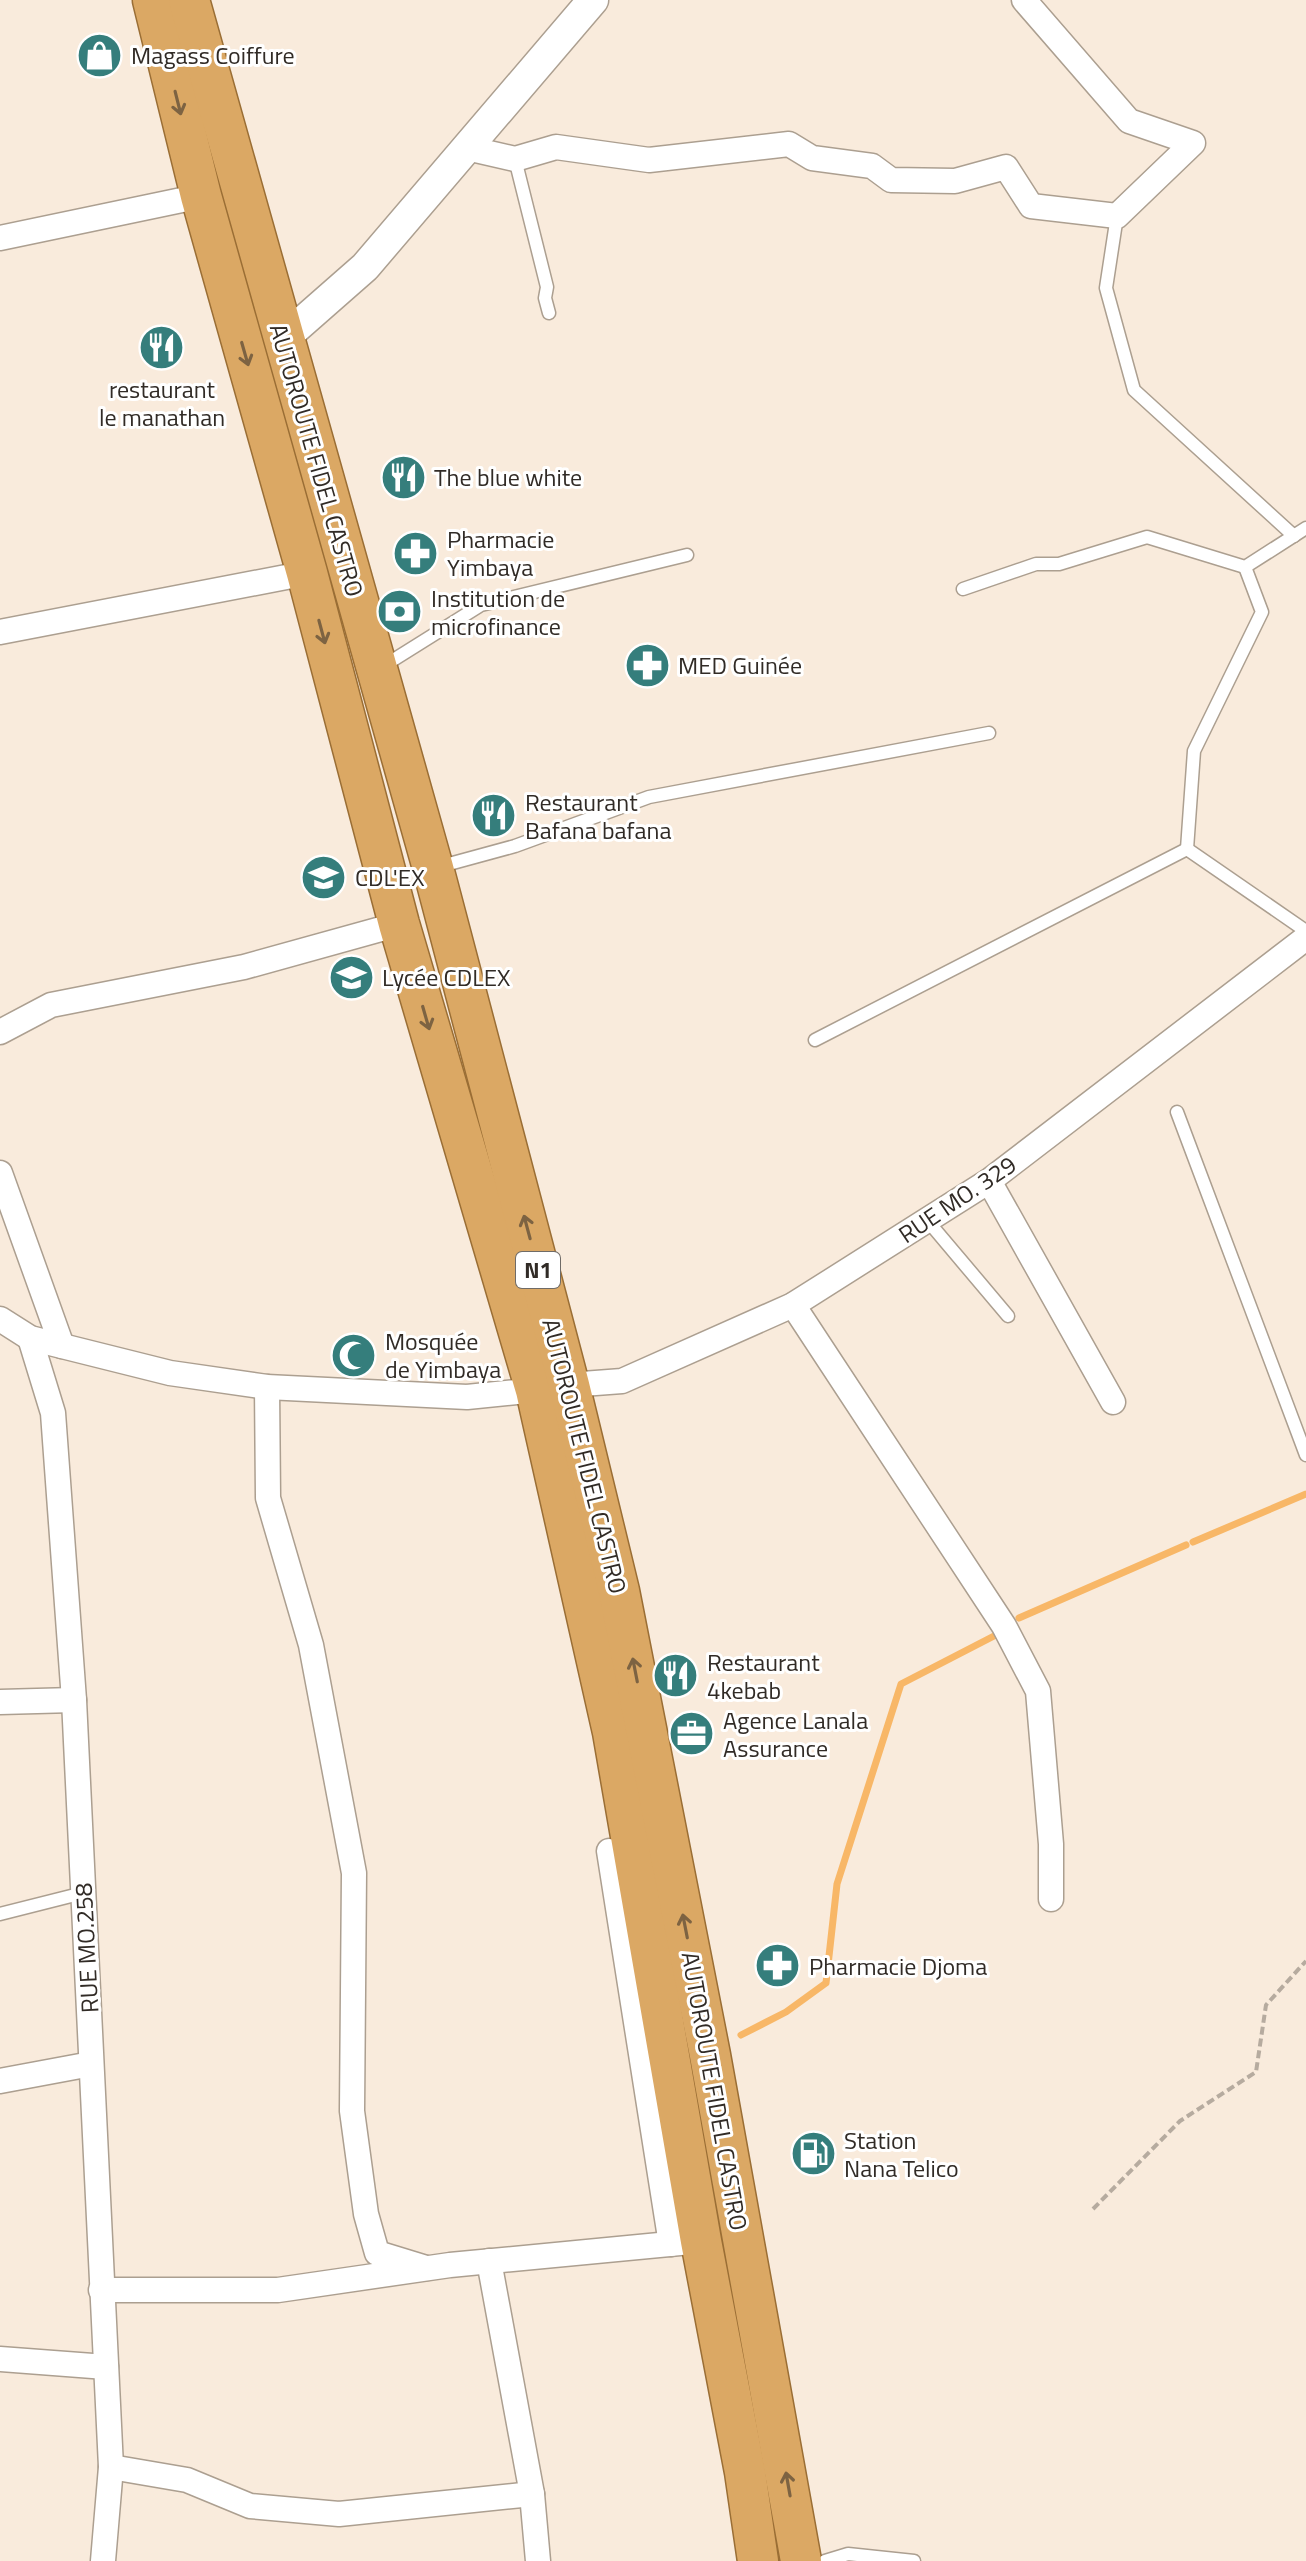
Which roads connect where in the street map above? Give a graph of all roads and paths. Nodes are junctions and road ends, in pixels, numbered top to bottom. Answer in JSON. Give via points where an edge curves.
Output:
{"nodes":[{"id":1,"x":153,"y":0,"type":"edge"},
{"id":2,"x":189,"y":0,"type":"edge"},
{"id":3,"x":593,"y":0,"type":"edge"},
{"id":4,"x":1024,"y":0,"type":"edge"},
{"id":5,"x":467,"y":148,"type":"junction"},
{"id":6,"x":515,"y":159,"type":"junction"},
{"id":7,"x":201,"y":196,"type":"junction"},
{"id":8,"x":1117,"y":216,"type":"junction"},
{"id":9,"x":0,"y":238,"type":"edge"},
{"id":10,"x":549,"y":313,"type":"dead end"},
{"id":11,"x":283,"y":339,"type":"junction"},
{"id":12,"x":1306,"y":528,"type":"edge"},
{"id":13,"x":1294,"y":536,"type":"junction"},
{"id":14,"x":687,"y":555,"type":"dead end"},
{"id":15,"x":1245,"y":567,"type":"junction"},
{"id":16,"x":307,"y":573,"type":"junction"},
{"id":17,"x":963,"y":589,"type":"dead end"},
{"id":18,"x":0,"y":632,"type":"edge"},
{"id":19,"x":377,"y":670,"type":"junction"},
{"id":20,"x":989,"y":733,"type":"dead end"},
{"id":21,"x":1187,"y":849,"type":"junction"},
{"id":22,"x":433,"y":868,"type":"junction"},
{"id":23,"x":399,"y":924,"type":"junction"},
{"id":24,"x":1306,"y":931,"type":"edge"},
{"id":25,"x":1306,"y":938,"type":"edge"},
{"id":26,"x":0,"y":1032,"type":"edge"},
{"id":27,"x":815,"y":1040,"type":"dead end"},
{"id":28,"x":1177,"y":1112,"type":"dead end"},
{"id":29,"x":0,"y":1173,"type":"edge"},
{"id":30,"x":989,"y":1181,"type":"junction"},
{"id":31,"x":927,"y":1220,"type":"junction"},
{"id":32,"x":793,"y":1305,"type":"junction"},
{"id":33,"x":1008,"y":1316,"type":"dead end"},
{"id":34,"x":0,"y":1319,"type":"edge"},
{"id":35,"x":30,"y":1338,"type":"junction"},
{"id":36,"x":62,"y":1346,"type":"junction"},
{"id":37,"x":267,"y":1387,"type":"junction"},
{"id":38,"x":552,"y":1387,"type":"junction"},
{"id":39,"x":1113,"y":1402,"type":"dead end"},
{"id":40,"x":1306,"y":1455,"type":"edge"},
{"id":41,"x":74,"y":1700,"type":"junction"},
{"id":42,"x":0,"y":1702,"type":"edge"},
{"id":43,"x":609,"y":1851,"type":"dead end"},
{"id":44,"x":83,"y":1893,"type":"junction"},
{"id":45,"x":1051,"y":1899,"type":"dead end"},
{"id":46,"x":0,"y":1914,"type":"edge"},
{"id":47,"x":1306,"y":1961,"type":"edge"},
{"id":48,"x":91,"y":2064,"type":"junction"},
{"id":49,"x":0,"y":2081,"type":"edge"},
{"id":50,"x":1093,"y":2209,"type":"dead end"},
{"id":51,"x":686,"y":2243,"type":"junction"},
{"id":52,"x":489,"y":2261,"type":"junction"},
{"id":53,"x":426,"y":2268,"type":"junction"},
{"id":54,"x":101,"y":2290,"type":"junction"},
{"id":55,"x":0,"y":2359,"type":"edge"},
{"id":56,"x":106,"y":2367,"type":"junction"},
{"id":57,"x":111,"y":2467,"type":"junction"},
{"id":58,"x":532,"y":2494,"type":"junction"},
{"id":59,"x":103,"y":2561,"type":"edge"},
{"id":60,"x":538,"y":2561,"type":"edge"},
{"id":61,"x":758,"y":2561,"type":"edge"},
{"id":62,"x":801,"y":2561,"type":"edge"},
{"id":63,"x":825,"y":2561,"type":"edge"},
{"id":64,"x":914,"y":2561,"type":"edge"}],
"edges":[{"from":1,"to":7,"type":"highway","name":"AUTOROUTE FIDEL CASTRO","number":"N1","one_way":true},
{"from":2,"to":11,"type":"highway","name":"AUTOROUTE FIDEL CASTRO","number":"N1"},
{"from":3,"to":5,"type":"street"},
{"from":4,"to":8,"type":"street","via":[[1129,121],[1193,143]]},
{"from":5,"to":6,"type":"street"},
{"from":5,"to":11,"type":"street","via":[[365,267]]},
{"from":6,"to":8,"type":"street","via":[[556,147],[649,160],[789,144],[812,158],[872,166],[891,180],[955,181],[1006,167],[1031,206]]},
{"from":6,"to":10,"type":"lane"},
{"from":7,"to":9,"type":"street"},
{"from":7,"to":16,"type":"highway","name":"AUTOROUTE FIDEL CASTRO","number":"N1","one_way":true},
{"from":8,"to":13,"type":"lane","via":[[1106,288],[1134,390]]},
{"from":11,"to":19,"type":"highway","name":"AUTOROUTE FIDEL CASTRO","number":"N1"},
{"from":12,"to":13,"type":"lane"},
{"from":13,"to":15,"type":"lane"},
{"from":14,"to":19,"type":"lane","via":[[481,605]]},
{"from":15,"to":17,"type":"lane","via":[[1147,537],[1059,564],[1036,564]]},
{"from":15,"to":21,"type":"lane","via":[[1262,612],[1194,751]]},
{"from":16,"to":18,"type":"street"},
{"from":16,"to":23,"type":"highway","name":"AUTOROUTE FIDEL CASTRO","number":"N1","one_way":true},
{"from":19,"to":22,"type":"highway","name":"AUTOROUTE FIDEL CASTRO","number":"N1"},
{"from":20,"to":22,"type":"lane","via":[[649,797],[515,846]]},
{"from":21,"to":24,"type":"lane"},
{"from":21,"to":27,"type":"lane"},
{"from":38,"to":22,"type":"highway","name":"AUTOROUTE FIDEL CASTRO","number":"N1","one_way":true},
{"from":23,"to":26,"type":"street","via":[[244,967],[51,1005]]},
{"from":23,"to":38,"type":"highway","name":"AUTOROUTE FIDEL CASTRO","number":"N1","one_way":true},
{"from":25,"to":30,"type":"street","name":"RUE MO. 329"},
{"from":28,"to":40,"type":"lane"},
{"from":29,"to":36,"type":"street"},
{"from":30,"to":31,"type":"street","name":"RUE MO. 329"},
{"from":30,"to":39,"type":"street"},
{"from":31,"to":32,"type":"street","name":"RUE MO. 329"},
{"from":31,"to":33,"type":"lane"},
{"from":32,"to":38,"type":"street","name":"RUE MO. 329","via":[[622,1381]]},
{"from":32,"to":45,"type":"street","via":[[1004,1626],[1038,1691]]},
{"from":34,"to":35,"type":"street","name":"RUE MO. 329"},
{"from":35,"to":36,"type":"street","name":"RUE MO. 329"},
{"from":35,"to":41,"type":"street","name":"RUE MO.258","via":[[53,1413]]},
{"from":36,"to":37,"type":"street","name":"RUE MO. 329","via":[[170,1373]]},
{"from":37,"to":38,"type":"street","name":"RUE MO. 329","via":[[467,1397]]},
{"from":37,"to":53,"type":"street","via":[[268,1498],[311,1645],[354,1873],[352,2111],[366,2214],[377,2253]]},
{"from":38,"to":51,"type":"highway","name":"AUTOROUTE FIDEL CASTRO","number":"N1","via":[[613,1732]]},
{"from":62,"to":38,"type":"highway","name":"AUTOROUTE FIDEL CASTRO","number":"N1","one_way":true,"via":[[625,1622]]},
{"from":41,"to":42,"type":"street"},
{"from":41,"to":44,"type":"street","name":"RUE MO.258"},
{"from":43,"to":51,"type":"street"},
{"from":44,"to":46,"type":"lane"},
{"from":44,"to":48,"type":"street","name":"RUE MO.258"},
{"from":47,"to":50,"type":"path","via":[[1266,2005],[1256,2072],[1180,2121]]},
{"from":48,"to":49,"type":"street"},
{"from":48,"to":54,"type":"street","name":"RUE MO.258"},
{"from":51,"to":52,"type":"street"},
{"from":51,"to":61,"type":"highway","name":"AUTOROUTE FIDEL CASTRO","number":"N1","via":[[745,2472]]},
{"from":52,"to":53,"type":"street"},
{"from":52,"to":58,"type":"street"},
{"from":53,"to":54,"type":"street","via":[[278,2290]]},
{"from":54,"to":56,"type":"street","name":"RUE MO.258"},
{"from":55,"to":56,"type":"street"},
{"from":56,"to":57,"type":"street","name":"RUE MO.258"},
{"from":57,"to":58,"type":"street","via":[[187,2480],[250,2506],[339,2514]]},
{"from":57,"to":59,"type":"street","name":"RUE MO.258"},
{"from":58,"to":60,"type":"street"},
{"from":63,"to":64,"type":"lane","via":[[848,2554]]}]}
